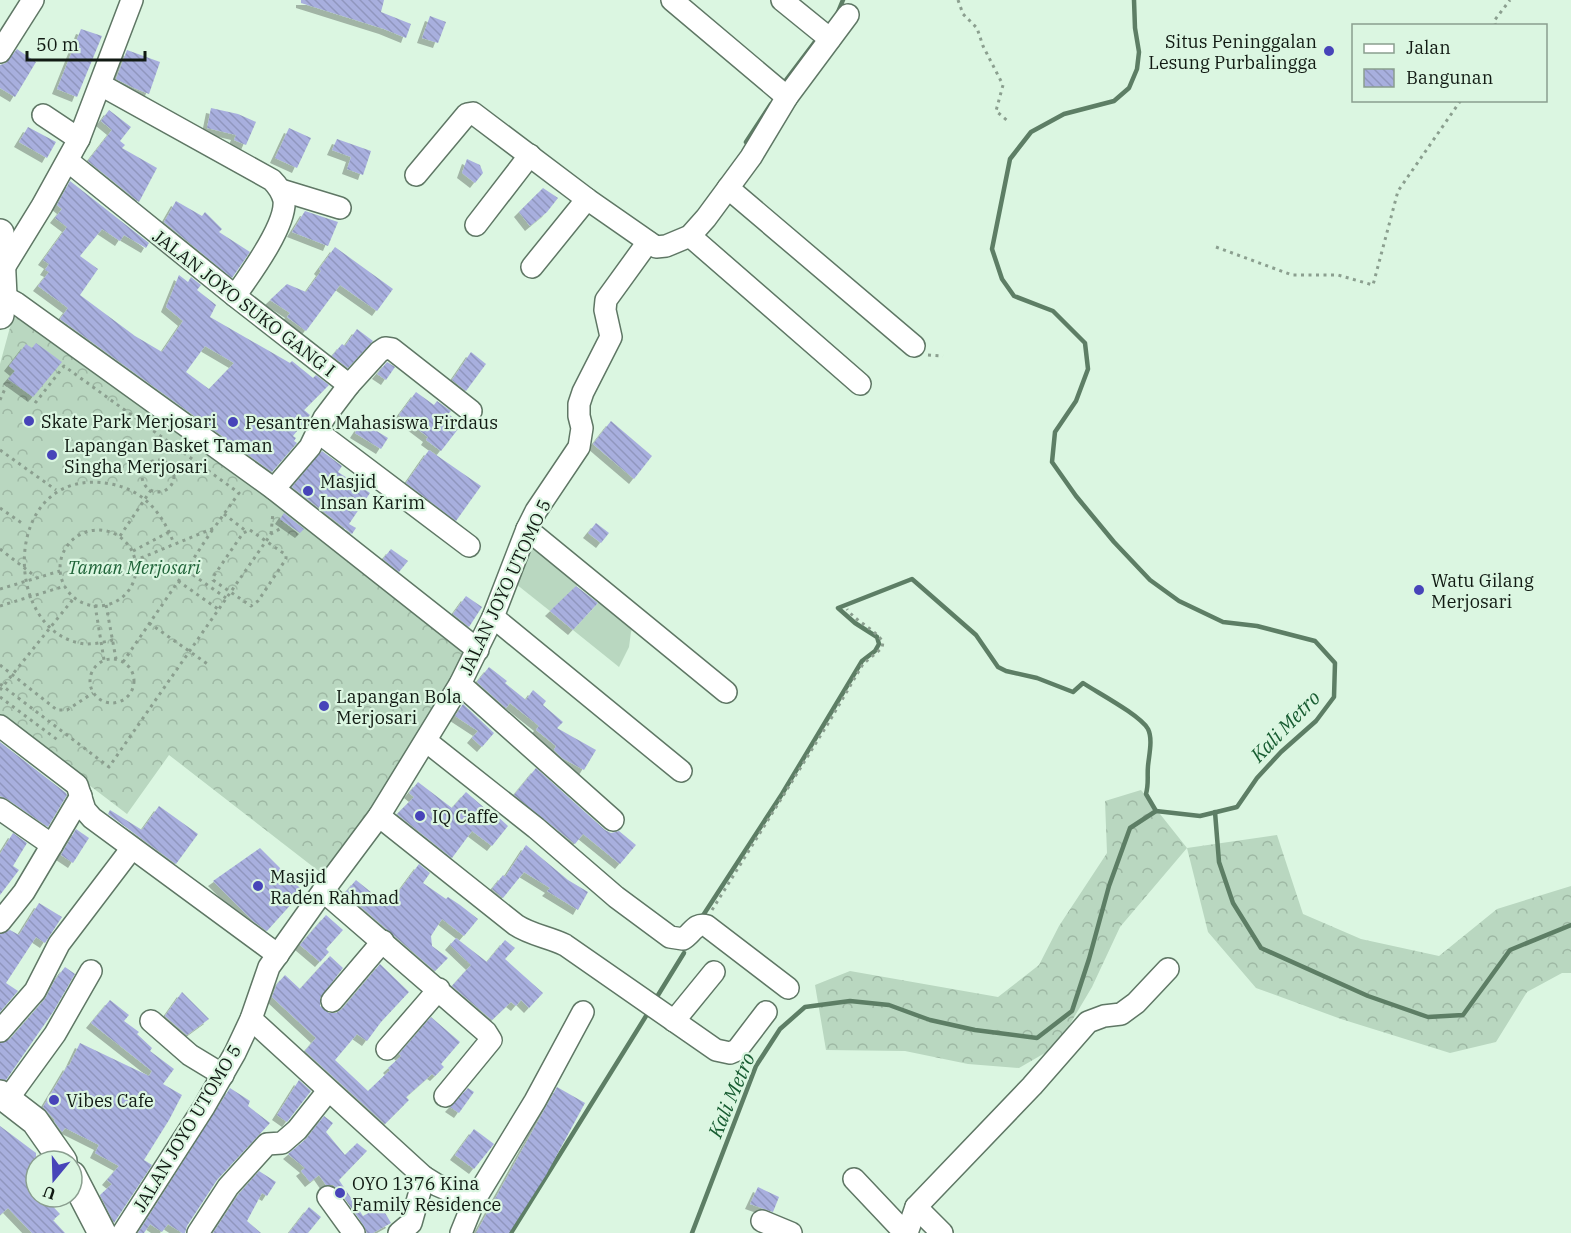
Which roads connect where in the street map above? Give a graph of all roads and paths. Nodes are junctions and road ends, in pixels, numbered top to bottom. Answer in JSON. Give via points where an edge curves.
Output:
{"nodes":[{"id":1,"x":33,"y":0,"type":"edge"},
{"id":2,"x":132,"y":0,"type":"edge"},
{"id":3,"x":672,"y":0,"type":"edge"},
{"id":4,"x":782,"y":0,"type":"edge"},
{"id":5,"x":958,"y":0,"type":"edge"},
{"id":6,"x":1510,"y":0,"type":"edge"},
{"id":7,"x":848,"y":15,"type":"dead end"},
{"id":8,"x":1495,"y":24,"type":"edge"},
{"id":9,"x":830,"y":39,"type":"junction"},
{"id":10,"x":0,"y":52,"type":"edge"},
{"id":11,"x":101,"y":85,"type":"junction"},
{"id":12,"x":787,"y":97,"type":"junction"},
{"id":13,"x":1460,"y":102,"type":"edge"},
{"id":14,"x":43,"y":116,"type":"dead end"},
{"id":15,"x":1009,"y":122,"type":"dead end"},
{"id":16,"x":79,"y":139,"type":"junction"},
{"id":17,"x":530,"y":155,"type":"junction"},
{"id":18,"x":68,"y":161,"type":"junction"},
{"id":19,"x":416,"y":175,"type":"dead end"},
{"id":20,"x":728,"y":188,"type":"junction"},
{"id":21,"x":281,"y":190,"type":"junction"},
{"id":22,"x":587,"y":199,"type":"junction"},
{"id":23,"x":340,"y":208,"type":"dead end"},
{"id":24,"x":476,"y":225,"type":"dead end"},
{"id":25,"x":0,"y":234,"type":"edge"},
{"id":26,"x":690,"y":236,"type":"junction"},
{"id":27,"x":648,"y":242,"type":"junction"},
{"id":28,"x":1216,"y":247,"type":"dead end"},
{"id":29,"x":532,"y":267,"type":"dead end"},
{"id":30,"x":2,"y":294,"type":"edge"},
{"id":31,"x":235,"y":296,"type":"junction"},
{"id":32,"x":914,"y":346,"type":"dead end"},
{"id":33,"x":860,"y":384,"type":"dead end"},
{"id":34,"x":349,"y":386,"type":"junction"},
{"id":35,"x":0,"y":400,"type":"edge"},
{"id":36,"x":471,"y":411,"type":"dead end"},
{"id":37,"x":318,"y":432,"type":"junction"},
{"id":38,"x":0,"y":450,"type":"edge"},
{"id":39,"x":274,"y":489,"type":"junction"},
{"id":40,"x":56,"y":490,"type":"junction"},
{"id":41,"x":151,"y":490,"type":"junction"},
{"id":42,"x":145,"y":500,"type":"junction"},
{"id":43,"x":39,"y":502,"type":"dead end"},
{"id":44,"x":0,"y":508,"type":"edge"},
{"id":45,"x":224,"y":514,"type":"junction"},
{"id":46,"x":27,"y":518,"type":"dead end"},
{"id":47,"x":214,"y":528,"type":"junction"},
{"id":48,"x":527,"y":529,"type":"junction"},
{"id":49,"x":246,"y":531,"type":"junction"},
{"id":50,"x":169,"y":532,"type":"junction"},
{"id":51,"x":271,"y":534,"type":"dead end"},
{"id":52,"x":120,"y":536,"type":"junction"},
{"id":53,"x":266,"y":541,"type":"junction"},
{"id":54,"x":174,"y":544,"type":"junction"},
{"id":55,"x":469,"y":546,"type":"dead end"},
{"id":56,"x":0,"y":549,"type":"edge"},
{"id":57,"x":133,"y":551,"type":"junction"},
{"id":58,"x":13,"y":558,"type":"junction"},
{"id":59,"x":136,"y":560,"type":"junction"},
{"id":60,"x":13,"y":565,"type":"dead end"},
{"id":61,"x":186,"y":570,"type":"junction"},
{"id":62,"x":60,"y":571,"type":"junction"},
{"id":63,"x":36,"y":577,"type":"junction"},
{"id":64,"x":14,"y":578,"type":"dead end"},
{"id":65,"x":178,"y":581,"type":"junction"},
{"id":66,"x":16,"y":584,"type":"junction"},
{"id":67,"x":65,"y":586,"type":"junction"},
{"id":68,"x":0,"y":589,"type":"edge"},
{"id":69,"x":230,"y":592,"type":"junction"},
{"id":70,"x":75,"y":597,"type":"junction"},
{"id":71,"x":226,"y":598,"type":"junction"},
{"id":72,"x":21,"y":599,"type":"junction"},
{"id":73,"x":95,"y":605,"type":"junction"},
{"id":74,"x":106,"y":605,"type":"junction"},
{"id":75,"x":0,"y":606,"type":"edge"},
{"id":76,"x":25,"y":607,"type":"dead end"},
{"id":77,"x":218,"y":609,"type":"junction"},
{"id":78,"x":847,"y":609,"type":"dead end"},
{"id":79,"x":493,"y":617,"type":"junction"},
{"id":80,"x":149,"y":623,"type":"junction"},
{"id":81,"x":44,"y":627,"type":"dead end"},
{"id":82,"x":49,"y":631,"type":"junction"},
{"id":83,"x":113,"y":640,"type":"junction"},
{"id":84,"x":101,"y":642,"type":"junction"},
{"id":85,"x":472,"y":646,"type":"junction"},
{"id":86,"x":189,"y":651,"type":"junction"},
{"id":87,"x":116,"y":659,"type":"junction"},
{"id":88,"x":104,"y":660,"type":"junction"},
{"id":89,"x":123,"y":662,"type":"junction"},
{"id":90,"x":0,"y":665,"type":"edge"},
{"id":91,"x":209,"y":665,"type":"dead end"},
{"id":92,"x":13,"y":675,"type":"junction"},
{"id":93,"x":460,"y":684,"type":"junction"},
{"id":94,"x":1,"y":687,"type":"edge"},
{"id":95,"x":726,"y":692,"type":"dead end"},
{"id":96,"x":93,"y":693,"type":"junction"},
{"id":97,"x":0,"y":697,"type":"edge"},
{"id":98,"x":0,"y":726,"type":"edge"},
{"id":99,"x":59,"y":741,"type":"dead end"},
{"id":100,"x":426,"y":741,"type":"junction"},
{"id":101,"x":681,"y":771,"type":"dead end"},
{"id":102,"x":81,"y":796,"type":"junction"},
{"id":103,"x":0,"y":809,"type":"edge"},
{"id":104,"x":379,"y":816,"type":"junction"},
{"id":105,"x":613,"y":820,"type":"dead end"},
{"id":106,"x":52,"y":844,"type":"junction"},
{"id":107,"x":132,"y":848,"type":"junction"},
{"id":108,"x":323,"y":891,"type":"junction"},
{"id":109,"x":0,"y":922,"type":"edge"},
{"id":110,"x":703,"y":924,"type":"junction"},
{"id":111,"x":383,"y":942,"type":"junction"},
{"id":112,"x":278,"y":955,"type":"junction"},
{"id":113,"x":1168,"y":969,"type":"dead end"},
{"id":114,"x":91,"y":971,"type":"dead end"},
{"id":115,"x":714,"y":972,"type":"dead end"},
{"id":116,"x":788,"y":988,"type":"dead end"},
{"id":117,"x":439,"y":989,"type":"junction"},
{"id":118,"x":332,"y":1001,"type":"dead end"},
{"id":119,"x":583,"y":1012,"type":"dead end"},
{"id":120,"x":766,"y":1012,"type":"dead end"},
{"id":121,"x":251,"y":1019,"type":"junction"},
{"id":122,"x":151,"y":1021,"type":"dead end"},
{"id":123,"x":674,"y":1021,"type":"junction"},
{"id":124,"x":0,"y":1031,"type":"edge"},
{"id":125,"x":387,"y":1049,"type":"dead end"},
{"id":126,"x":223,"y":1075,"type":"junction"},
{"id":127,"x":328,"y":1091,"type":"junction"},
{"id":128,"x":445,"y":1096,"type":"dead end"},
{"id":129,"x":3,"y":1097,"type":"edge"},
{"id":130,"x":55,"y":1149,"type":"edge"},
{"id":131,"x":424,"y":1177,"type":"junction"},
{"id":132,"x":854,"y":1179,"type":"dead end"},
{"id":133,"x":328,"y":1197,"type":"dead end"},
{"id":134,"x":84,"y":1198,"type":"edge"},
{"id":135,"x":474,"y":1201,"type":"junction"},
{"id":136,"x":916,"y":1207,"type":"junction"},
{"id":137,"x":762,"y":1221,"type":"dead end"},
{"id":138,"x":102,"y":1233,"type":"edge"},
{"id":139,"x":123,"y":1233,"type":"edge"},
{"id":140,"x":198,"y":1233,"type":"edge"},
{"id":141,"x":354,"y":1233,"type":"edge"},
{"id":142,"x":399,"y":1233,"type":"edge"},
{"id":143,"x":462,"y":1233,"type":"edge"},
{"id":144,"x":790,"y":1233,"type":"edge"},
{"id":145,"x":906,"y":1233,"type":"edge"},
{"id":146,"x":942,"y":1233,"type":"edge"}],
"edges":[{"from":1,"to":10,"type":"street"},
{"from":2,"to":11,"type":"street"},
{"from":3,"to":12,"type":"street"},
{"from":4,"to":9,"type":"street"},
{"from":5,"to":15,"type":"path","via":[[963,14],[977,28],[1000,76],[1003,85],[996,111]]},
{"from":6,"to":8,"type":"path"},
{"from":7,"to":9,"type":"street"},
{"from":9,"to":12,"type":"street"},
{"from":11,"to":16,"type":"street"},
{"from":11,"to":21,"type":"street","via":[[272,180]]},
{"from":12,"to":20,"type":"street"},
{"from":13,"to":28,"type":"path","via":[[1398,191],[1373,285],[1338,275],[1292,275]]},
{"from":14,"to":16,"type":"street"},
{"from":16,"to":18,"type":"street"},
{"from":17,"to":19,"type":"street","via":[[470,113]]},
{"from":17,"to":22,"type":"street"},
{"from":17,"to":24,"type":"street"},
{"from":18,"to":30,"type":"street","via":[[42,206]]},
{"from":18,"to":31,"type":"street","name":"JALAN JOYO SUKO GANG I"},
{"from":20,"to":26,"type":"street"},
{"from":20,"to":32,"type":"street"},
{"from":21,"to":23,"type":"street"},
{"from":21,"to":31,"type":"street","via":[[282,212],[270,243]]},
{"from":22,"to":27,"type":"street"},
{"from":22,"to":29,"type":"street"},
{"from":25,"to":30,"type":"main road"},
{"from":26,"to":27,"type":"street","via":[[666,246],[656,247]]},
{"from":26,"to":33,"type":"street"},
{"from":27,"to":48,"type":"street","name":"JALAN JOYO UTOMO 5","via":[[606,300],[611,337],[583,392],[579,447]]},
{"from":30,"to":39,"type":"street"},
{"from":31,"to":34,"type":"street","name":"JALAN JOYO SUKO GANG I"},
{"from":34,"to":36,"type":"street","via":[[379,352],[392,349]]},
{"from":34,"to":37,"type":"street","name":"JALAN JOYO SUKO GANG I"},
{"from":35,"to":45,"type":"path","via":[[8,382],[36,402],[64,366],[239,493]]},
{"from":37,"to":39,"type":"street","name":"JALAN JOYO SUKO GANG I"},
{"from":37,"to":55,"type":"street"},
{"from":38,"to":40,"type":"path"},
{"from":39,"to":85,"type":"street"},
{"from":40,"to":42,"type":"path","via":[[99,482],[129,489]]},
{"from":40,"to":43,"type":"path"},
{"from":41,"to":41,"type":"path","via":[[142,478],[144,468],[151,461],[166,461],[174,470],[172,486],[162,492]]},
{"from":41,"to":42,"type":"path"},
{"from":42,"to":50,"type":"path"},
{"from":42,"to":52,"type":"path"},
{"from":44,"to":46,"type":"path","via":[[22,526]]},
{"from":45,"to":47,"type":"path"},
{"from":45,"to":49,"type":"path"},
{"from":47,"to":54,"type":"path"},
{"from":47,"to":61,"type":"path"},
{"from":48,"to":79,"type":"street","name":"JALAN JOYO UTOMO 5"},
{"from":48,"to":95,"type":"street"},
{"from":49,"to":53,"type":"path"},
{"from":49,"to":69,"type":"path","via":[[213,577],[214,582]]},
{"from":50,"to":54,"type":"path"},
{"from":50,"to":57,"type":"path"},
{"from":51,"to":53,"type":"path"},
{"from":52,"to":57,"type":"path"},
{"from":52,"to":62,"type":"path","via":[[96,529],[84,532],[66,548]]},
{"from":53,"to":69,"type":"path"},
{"from":53,"to":69,"type":"path","via":[[286,555],[279,572],[254,605]]},
{"from":54,"to":59,"type":"path"},
{"from":56,"to":58,"type":"path"},
{"from":57,"to":59,"type":"path"},
{"from":58,"to":60,"type":"path"},
{"from":58,"to":63,"type":"path"},
{"from":59,"to":74,"type":"path","via":[[135,578],[127,594]]},
{"from":61,"to":65,"type":"path"},
{"from":61,"to":71,"type":"path"},
{"from":62,"to":63,"type":"path"},
{"from":62,"to":67,"type":"path"},
{"from":63,"to":66,"type":"path"},
{"from":64,"to":66,"type":"path"},
{"from":65,"to":77,"type":"path"},
{"from":65,"to":80,"type":"path"},
{"from":66,"to":68,"type":"path"},
{"from":66,"to":72,"type":"path"},
{"from":67,"to":70,"type":"path"},
{"from":67,"to":72,"type":"path"},
{"from":69,"to":71,"type":"path"},
{"from":70,"to":73,"type":"path"},
{"from":70,"to":82,"type":"path"},
{"from":71,"to":77,"type":"path"},
{"from":72,"to":75,"type":"path"},
{"from":72,"to":76,"type":"path"},
{"from":73,"to":74,"type":"path"},
{"from":73,"to":84,"type":"path"},
{"from":74,"to":83,"type":"path"},
{"from":77,"to":86,"type":"path"},
{"from":78,"to":110,"type":"path","via":[[878,634],[882,648],[863,664]]},
{"from":79,"to":85,"type":"street","name":"JALAN JOYO UTOMO 5"},
{"from":79,"to":101,"type":"street"},
{"from":80,"to":86,"type":"path"},
{"from":80,"to":89,"type":"path"},
{"from":81,"to":82,"type":"path"},
{"from":82,"to":84,"type":"path","via":[[76,642]]},
{"from":82,"to":92,"type":"path"},
{"from":83,"to":84,"type":"path"},
{"from":83,"to":87,"type":"path"},
{"from":84,"to":88,"type":"path"},
{"from":85,"to":93,"type":"street","name":"JALAN JOYO UTOMO 5"},
{"from":86,"to":91,"type":"path"},
{"from":86,"to":94,"type":"path","via":[[109,766]]},
{"from":87,"to":88,"type":"path"},
{"from":87,"to":89,"type":"path"},
{"from":88,"to":96,"type":"path","via":[[90,674]]},
{"from":89,"to":96,"type":"path","via":[[134,675],[130,695],[111,704]]},
{"from":90,"to":92,"type":"path"},
{"from":92,"to":94,"type":"path"},
{"from":92,"to":96,"type":"path","via":[[57,710],[67,710]]},
{"from":93,"to":100,"type":"street","name":"JALAN JOYO UTOMO 5"},
{"from":93,"to":105,"type":"street"},
{"from":97,"to":99,"type":"path"},
{"from":98,"to":102,"type":"street","via":[[73,781]]},
{"from":100,"to":104,"type":"street","name":"JALAN JOYO UTOMO 5"},
{"from":100,"to":110,"type":"street","via":[[670,937],[683,939]]},
{"from":102,"to":106,"type":"street"},
{"from":102,"to":107,"type":"street","via":[[92,818]]},
{"from":103,"to":106,"type":"street"},
{"from":104,"to":108,"type":"street","name":"JALAN JOYO UTOMO 5"},
{"from":104,"to":123,"type":"street","via":[[516,925],[565,945]]},
{"from":106,"to":109,"type":"street","via":[[24,892]]},
{"from":107,"to":112,"type":"street"},
{"from":107,"to":124,"type":"street","via":[[58,944],[35,991]]},
{"from":108,"to":111,"type":"street"},
{"from":108,"to":112,"type":"street","name":"JALAN JOYO UTOMO 5"},
{"from":110,"to":116,"type":"street"},
{"from":111,"to":117,"type":"street"},
{"from":111,"to":118,"type":"street"},
{"from":112,"to":121,"type":"street","name":"JALAN JOYO UTOMO 5","via":[[269,967]]},
{"from":113,"to":136,"type":"street","via":[[1121,1014],[1088,1022]]},
{"from":114,"to":129,"type":"street","via":[[55,1034]]},
{"from":115,"to":123,"type":"street"},
{"from":117,"to":125,"type":"street"},
{"from":117,"to":128,"type":"street","via":[[491,1040]]},
{"from":119,"to":135,"type":"street"},
{"from":120,"to":123,"type":"street","via":[[737,1050],[730,1053],[716,1050]]},
{"from":121,"to":126,"type":"street","name":"JALAN JOYO UTOMO 5"},
{"from":121,"to":127,"type":"street"},
{"from":122,"to":126,"type":"street","via":[[190,1055]]},
{"from":126,"to":139,"type":"street","name":"JALAN JOYO UTOMO 5"},
{"from":127,"to":131,"type":"street"},
{"from":127,"to":140,"type":"street","via":[[297,1130],[282,1143],[267,1144],[228,1187]]},
{"from":129,"to":130,"type":"main road","via":[[35,1121]]},
{"from":131,"to":135,"type":"street"},
{"from":131,"to":142,"type":"street","via":[[411,1223]]},
{"from":132,"to":145,"type":"street"},
{"from":133,"to":141,"type":"street"},
{"from":134,"to":138,"type":"main road"},
{"from":135,"to":143,"type":"street"},
{"from":136,"to":145,"type":"street"},
{"from":136,"to":146,"type":"street"},
{"from":137,"to":144,"type":"street"}]}
